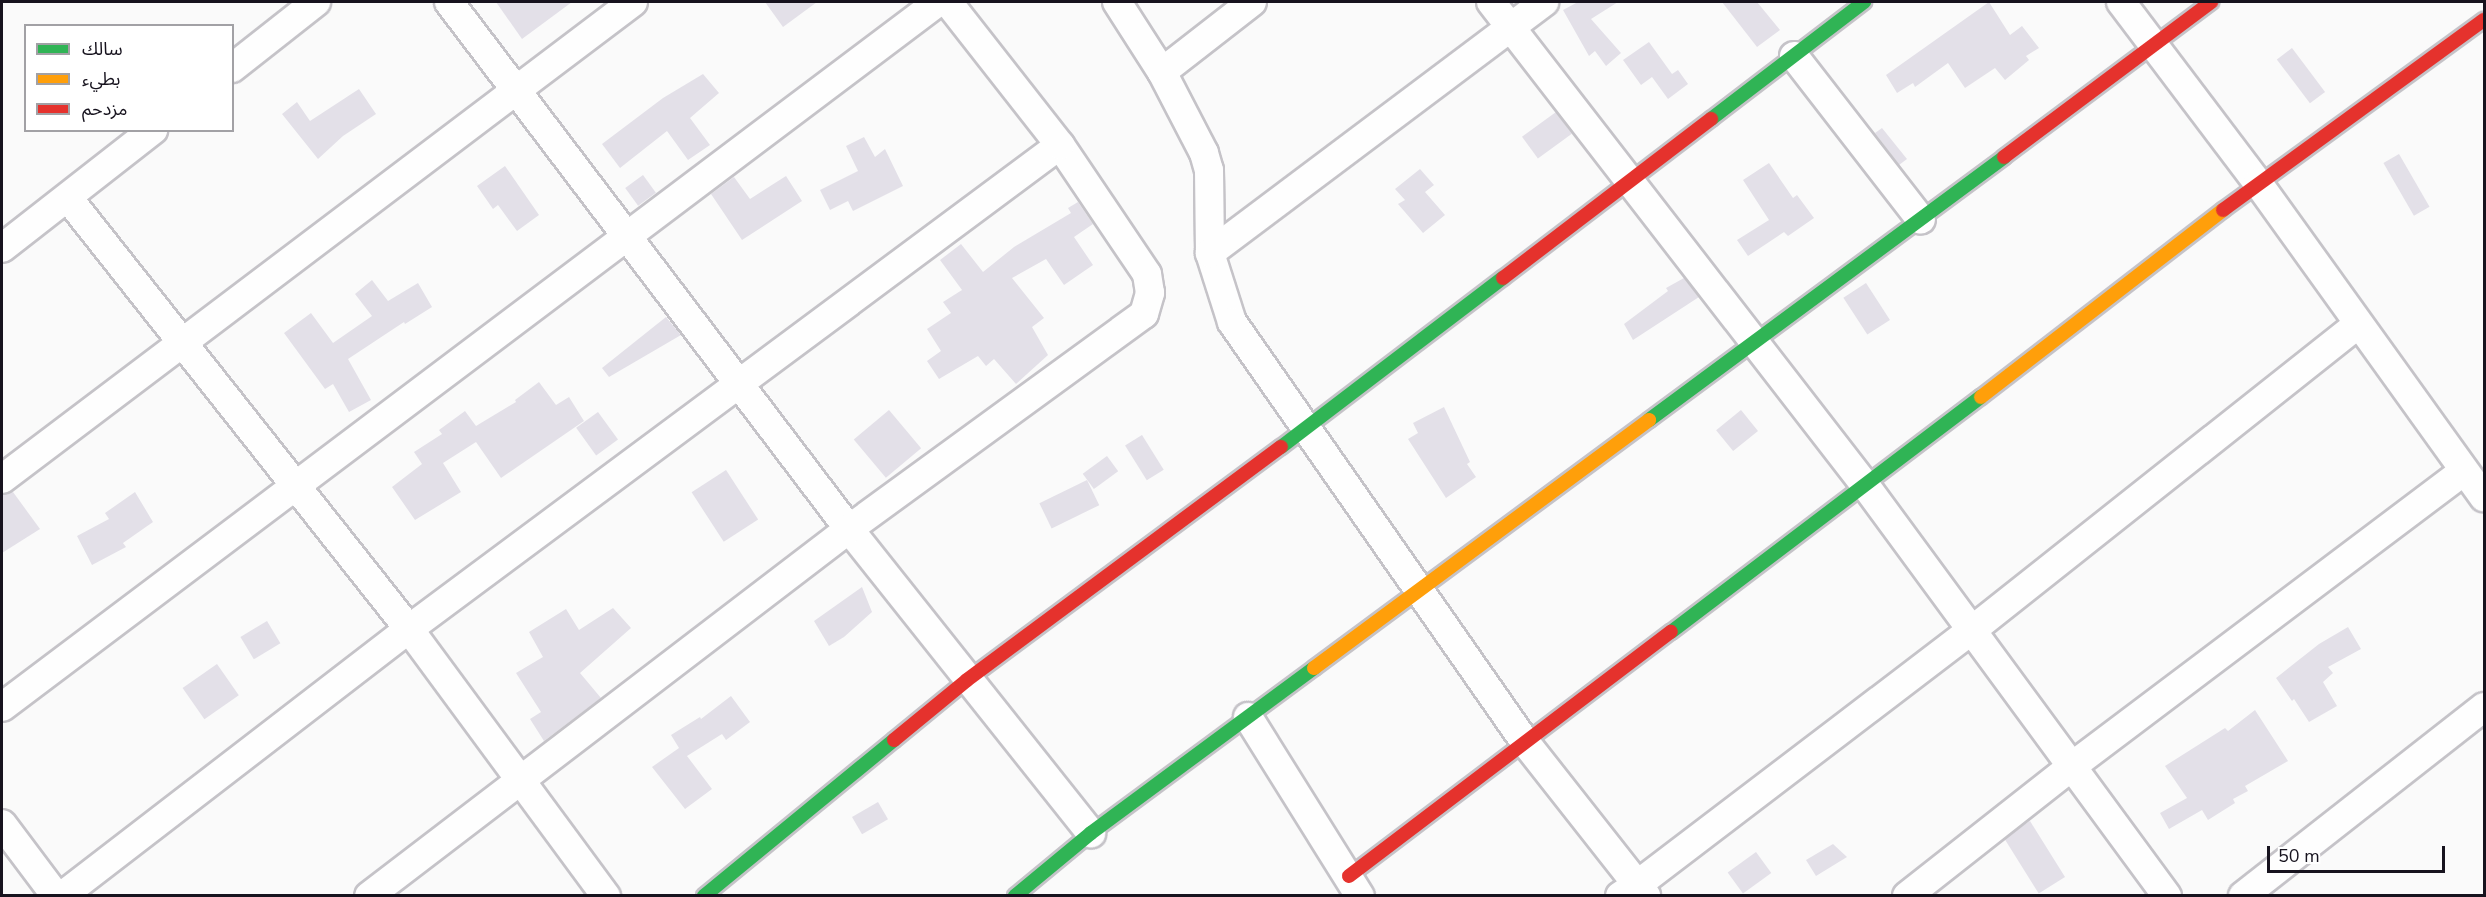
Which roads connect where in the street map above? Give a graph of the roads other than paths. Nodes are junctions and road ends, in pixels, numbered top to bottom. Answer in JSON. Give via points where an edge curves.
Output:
{"nodes":[{"id":1,"x":316,"y":2,"type":"edge"},
{"id":2,"x":449,"y":2,"type":"edge"},
{"id":3,"x":633,"y":2,"type":"edge"},
{"id":4,"x":938,"y":2,"type":"edge"},
{"id":5,"x":948,"y":2,"type":"edge"},
{"id":6,"x":1116,"y":2,"type":"edge"},
{"id":7,"x":1252,"y":2,"type":"edge"},
{"id":8,"x":1491,"y":2,"type":"edge"},
{"id":9,"x":1544,"y":2,"type":"edge"},
{"id":10,"x":1864,"y":2,"type":"edge"},
{"id":11,"x":2121,"y":2,"type":"edge"},
{"id":12,"x":2211,"y":2,"type":"edge"},
{"id":13,"x":2484,"y":20,"type":"edge"},
{"id":14,"x":1511,"y":28,"type":"junction"},
{"id":15,"x":2154,"y":46,"type":"junction"},
{"id":16,"x":1794,"y":56,"type":"junction"},
{"id":17,"x":234,"y":66,"type":"edge"},
{"id":18,"x":1162,"y":72,"type":"junction"},
{"id":19,"x":517,"y":89,"type":"junction"},
{"id":20,"x":150,"y":132,"type":"edge"},
{"id":21,"x":1060,"y":146,"type":"junction"},
{"id":22,"x":1630,"y":183,"type":"junction"},
{"id":23,"x":2258,"y":183,"type":"junction"},
{"id":24,"x":68,"y":198,"type":"junction"},
{"id":25,"x":1921,"y":220,"type":"junction"},
{"id":26,"x":627,"y":233,"type":"junction"},
{"id":27,"x":2,"y":245,"type":"edge"},
{"id":28,"x":1210,"y":253,"type":"junction"},
{"id":29,"x":2358,"y":324,"type":"junction"},
{"id":30,"x":182,"y":343,"type":"junction"},
{"id":31,"x":1754,"y":343,"type":"junction"},
{"id":32,"x":741,"y":383,"type":"junction"},
{"id":33,"x":1305,"y":430,"type":"junction"},
{"id":34,"x":2464,"y":471,"type":"junction"},
{"id":35,"x":2,"y":479,"type":"edge"},
{"id":36,"x":296,"y":483,"type":"junction"},
{"id":37,"x":1865,"y":485,"type":"junction"},
{"id":38,"x":2484,"y":497,"type":"edge"},
{"id":39,"x":849,"y":529,"type":"junction"},
{"id":40,"x":1420,"y":589,"type":"junction"},
{"id":41,"x":409,"y":630,"type":"junction"},
{"id":42,"x":1971,"y":631,"type":"junction"},
{"id":43,"x":967,"y":680,"type":"junction"},
{"id":44,"x":2,"y":707,"type":"edge"},
{"id":45,"x":2484,"y":707,"type":"edge"},
{"id":46,"x":1248,"y":717,"type":"junction"},
{"id":47,"x":1525,"y":742,"type":"junction"},
{"id":48,"x":2071,"y":767,"type":"junction"},
{"id":49,"x":520,"y":782,"type":"junction"},
{"id":50,"x":2,"y":824,"type":"edge"},
{"id":51,"x":1091,"y":833,"type":"junction"},
{"id":52,"x":1354,"y":886,"type":"edge"},
{"id":53,"x":1634,"y":892,"type":"edge"},
{"id":54,"x":56,"y":896,"type":"edge"},
{"id":55,"x":62,"y":896,"type":"edge"},
{"id":56,"x":369,"y":896,"type":"edge"},
{"id":57,"x":606,"y":896,"type":"edge"},
{"id":58,"x":704,"y":896,"type":"edge"},
{"id":59,"x":1015,"y":896,"type":"edge"},
{"id":60,"x":1907,"y":896,"type":"edge"},
{"id":61,"x":2167,"y":896,"type":"edge"},
{"id":62,"x":2243,"y":896,"type":"edge"}],
"edges":[{"from":1,"to":17,"type":"street"},
{"from":2,"to":19,"type":"street"},
{"from":3,"to":19,"type":"street"},
{"from":4,"to":26,"type":"street"},
{"from":5,"to":21,"type":"street"},
{"from":6,"to":18,"type":"street"},
{"from":7,"to":18,"type":"street"},
{"from":8,"to":14,"type":"street"},
{"from":9,"to":14,"type":"street"},
{"from":10,"to":16,"type":"street"},
{"from":11,"to":15,"type":"street"},
{"from":12,"to":15,"type":"street"},
{"from":13,"to":23,"type":"street"},
{"from":14,"to":22,"type":"street"},
{"from":14,"to":28,"type":"street"},
{"from":15,"to":23,"type":"street"},
{"from":15,"to":25,"type":"street"},
{"from":16,"to":22,"type":"street"},
{"from":16,"to":25,"type":"street"},
{"from":18,"to":28,"type":"street","via":[[1207,161]]},
{"from":19,"to":26,"type":"street"},
{"from":19,"to":30,"type":"street"},
{"from":20,"to":24,"type":"street"},
{"from":21,"to":32,"type":"street"},
{"from":21,"to":39,"type":"street","via":[[1147,274],[1150,294],[1144,314]]},
{"from":22,"to":31,"type":"street"},
{"from":22,"to":33,"type":"street"},
{"from":23,"to":29,"type":"street"},
{"from":23,"to":37,"type":"street"},
{"from":24,"to":27,"type":"street"},
{"from":24,"to":30,"type":"street"},
{"from":25,"to":31,"type":"street"},
{"from":26,"to":32,"type":"street"},
{"from":26,"to":36,"type":"street"},
{"from":28,"to":33,"type":"street","via":[[1232,322]]},
{"from":29,"to":34,"type":"street"},
{"from":29,"to":42,"type":"street"},
{"from":30,"to":35,"type":"street"},
{"from":30,"to":36,"type":"street"},
{"from":31,"to":37,"type":"street"},
{"from":31,"to":40,"type":"street"},
{"from":32,"to":39,"type":"street"},
{"from":32,"to":41,"type":"street"},
{"from":33,"to":40,"type":"street"},
{"from":33,"to":43,"type":"street"},
{"from":34,"to":38,"type":"street"},
{"from":34,"to":48,"type":"street"},
{"from":36,"to":41,"type":"street"},
{"from":36,"to":44,"type":"street"},
{"from":37,"to":42,"type":"street"},
{"from":37,"to":47,"type":"street"},
{"from":39,"to":43,"type":"street"},
{"from":39,"to":49,"type":"street"},
{"from":40,"to":46,"type":"street"},
{"from":40,"to":47,"type":"street"},
{"from":41,"to":49,"type":"street"},
{"from":41,"to":55,"type":"street"},
{"from":42,"to":48,"type":"street"},
{"from":42,"to":53,"type":"street"},
{"from":43,"to":51,"type":"street"},
{"from":43,"to":58,"type":"street"},
{"from":45,"to":62,"type":"street"},
{"from":46,"to":51,"type":"street"},
{"from":46,"to":52,"type":"street"},
{"from":47,"to":52,"type":"street"},
{"from":47,"to":53,"type":"street"},
{"from":48,"to":60,"type":"street"},
{"from":48,"to":61,"type":"street"},
{"from":49,"to":56,"type":"street"},
{"from":49,"to":57,"type":"street"},
{"from":50,"to":54,"type":"street"},
{"from":51,"to":59,"type":"street"}]}
